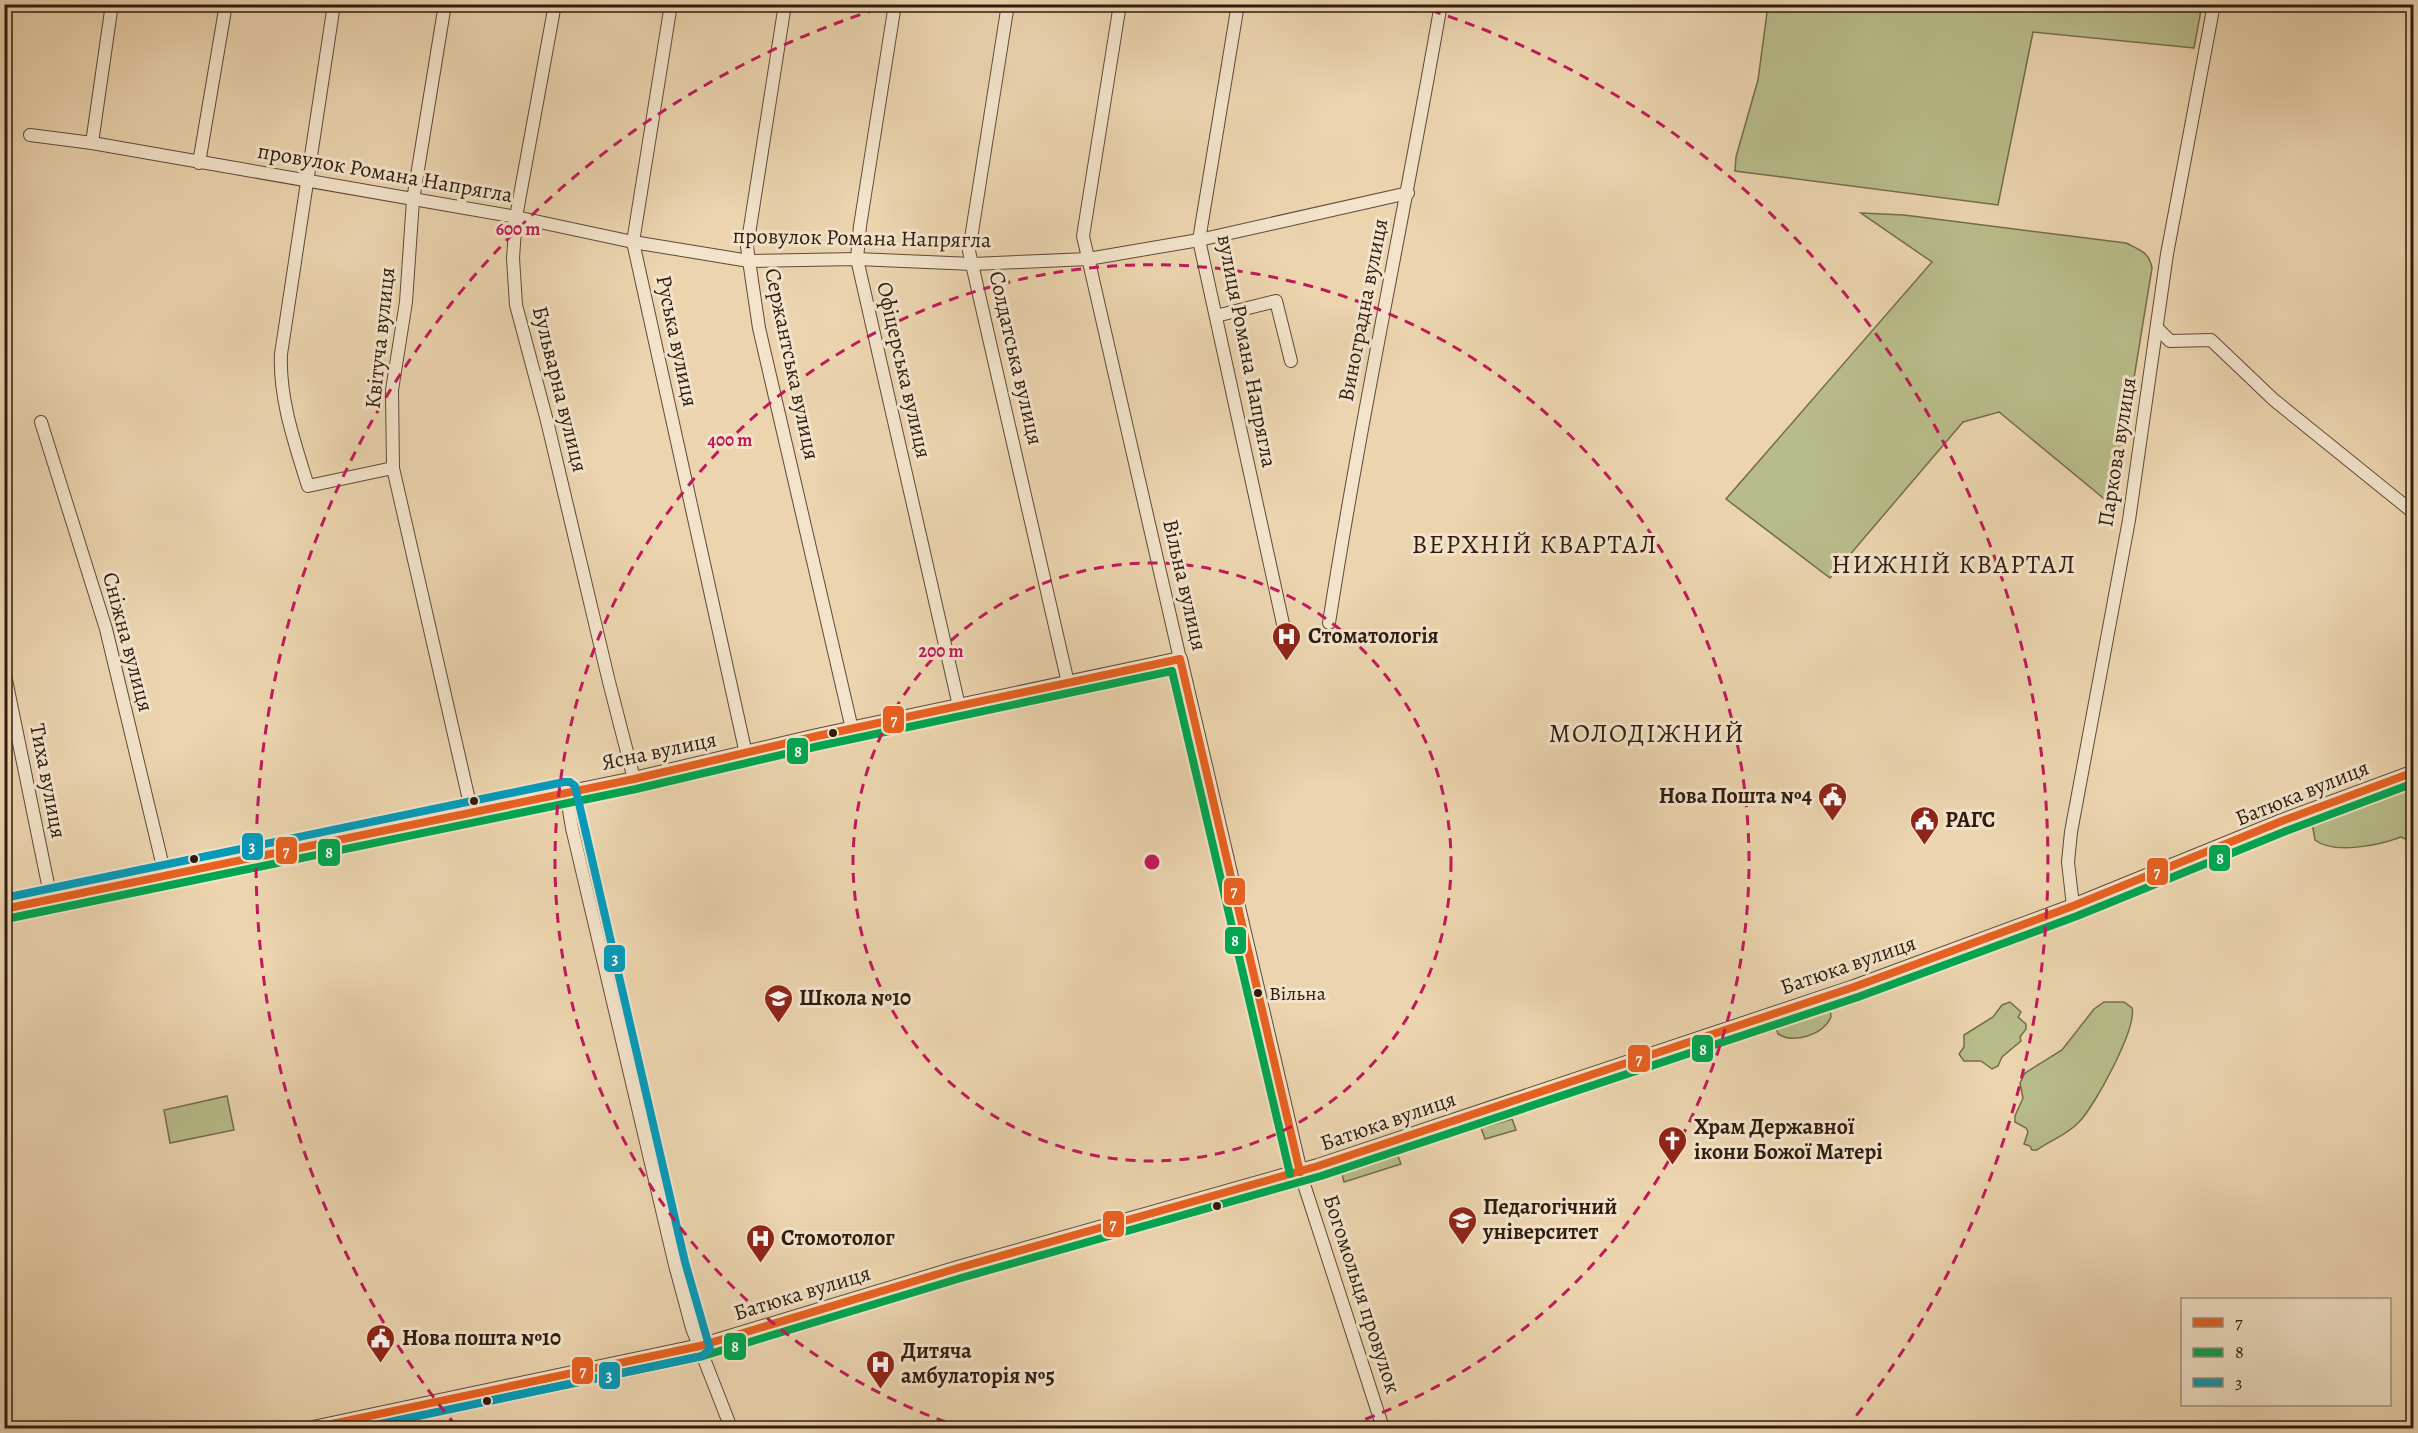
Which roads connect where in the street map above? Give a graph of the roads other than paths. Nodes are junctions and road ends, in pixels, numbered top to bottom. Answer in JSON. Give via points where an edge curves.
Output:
{"nodes":[{"id":1,"x":112,"y":4,"type":"edge"},
{"id":2,"x":226,"y":4,"type":"edge"},
{"id":3,"x":334,"y":4,"type":"edge"},
{"id":4,"x":445,"y":4,"type":"edge"},
{"id":5,"x":555,"y":4,"type":"edge"},
{"id":6,"x":671,"y":4,"type":"edge"},
{"id":7,"x":785,"y":4,"type":"edge"},
{"id":8,"x":895,"y":4,"type":"edge"},
{"id":9,"x":1008,"y":4,"type":"edge"},
{"id":10,"x":1120,"y":4,"type":"edge"},
{"id":11,"x":1238,"y":4,"type":"edge"},
{"id":12,"x":1441,"y":4,"type":"edge"},
{"id":13,"x":2214,"y":4,"type":"edge"},
{"id":14,"x":30,"y":135,"type":"dead end"},
{"id":15,"x":92,"y":143,"type":"junction"},
{"id":16,"x":199,"y":163,"type":"junction"},
{"id":17,"x":308,"y":181,"type":"junction"},
{"id":18,"x":1408,"y":193,"type":"junction"},
{"id":19,"x":413,"y":200,"type":"junction"},
{"id":20,"x":516,"y":217,"type":"junction"},
{"id":21,"x":1199,"y":240,"type":"junction"},
{"id":22,"x":633,"y":242,"type":"junction"},
{"id":23,"x":857,"y":259,"type":"junction"},
{"id":24,"x":1088,"y":259,"type":"junction"},
{"id":25,"x":749,"y":261,"type":"junction"},
{"id":26,"x":973,"y":264,"type":"junction"},
{"id":27,"x":1216,"y":316,"type":"junction"},
{"id":28,"x":2157,"y":328,"type":"junction"},
{"id":29,"x":1291,"y":361,"type":"dead end"},
{"id":30,"x":41,"y":422,"type":"dead end"},
{"id":31,"x":393,"y":468,"type":"junction"},
{"id":32,"x":2414,"y":513,"type":"edge"},
{"id":33,"x":1329,"y":624,"type":"dead end"},
{"id":34,"x":1285,"y":633,"type":"dead end"},
{"id":35,"x":1180,"y":659,"type":"junction"},
{"id":36,"x":4,"y":670,"type":"edge"},
{"id":37,"x":1068,"y":683,"type":"junction"},
{"id":38,"x":959,"y":706,"type":"junction"},
{"id":39,"x":852,"y":729,"type":"junction"},
{"id":40,"x":746,"y":754,"type":"junction"},
{"id":41,"x":2414,"y":772,"type":"edge"},
{"id":42,"x":634,"y":779,"type":"junction"},
{"id":43,"x":566,"y":792,"type":"junction"},
{"id":44,"x":472,"y":813,"type":"junction"},
{"id":45,"x":165,"y":875,"type":"junction"},
{"id":46,"x":51,"y":899,"type":"junction"},
{"id":47,"x":2073,"y":906,"type":"junction"},
{"id":48,"x":4,"y":909,"type":"edge"},
{"id":49,"x":1300,"y":1172,"type":"junction"},
{"id":50,"x":700,"y":1346,"type":"junction"},
{"id":51,"x":313,"y":1428,"type":"edge"},
{"id":52,"x":731,"y":1428,"type":"edge"},
{"id":53,"x":1383,"y":1428,"type":"edge"}],
"edges":[{"from":1,"to":15,"type":"street"},
{"from":2,"to":16,"type":"street"},
{"from":3,"to":17,"type":"street"},
{"from":4,"to":19,"type":"street","name":"Квітуча вулиця"},
{"from":5,"to":20,"type":"street","name":"Бульварна вулиця"},
{"from":6,"to":22,"type":"street","name":"Руська вулиця"},
{"from":7,"to":25,"type":"street","name":"Сержантська вулиця","via":[[747,247]]},
{"from":8,"to":23,"type":"street","name":"Офіцерська вулиця"},
{"from":9,"to":26,"type":"street","name":"Солдатська вулиця","via":[[969,251]]},
{"from":10,"to":24,"type":"street","name":"Вільна вулиця","via":[[1083,236]]},
{"from":11,"to":21,"type":"street","name":"вулиця Романа Напрягла"},
{"from":12,"to":18,"type":"street","name":"Виноградна вулиця"},
{"from":13,"to":28,"type":"street","name":"Паркова вулиця"},
{"from":14,"to":15,"type":"street","name":"провулок Романа Напрягла"},
{"from":15,"to":16,"type":"street","name":"провулок Романа Напрягла"},
{"from":16,"to":17,"type":"street","name":"провулок Романа Напрягла"},
{"from":17,"to":19,"type":"street","name":"провулок Романа Напрягла"},
{"from":17,"to":31,"type":"street","via":[[281,354],[280,376],[292,435],[308,486]]},
{"from":18,"to":21,"type":"street","name":"провулок Романа Напрягла"},
{"from":18,"to":33,"type":"street","name":"Виноградна вулиця","via":[[1381,319]]},
{"from":19,"to":20,"type":"street","name":"провулок Романа Напрягла"},
{"from":19,"to":31,"type":"street","name":"Квітуча вулиця","via":[[406,302],[392,390]]},
{"from":20,"to":22,"type":"street","name":"провулок Романа Напрягла"},
{"from":20,"to":42,"type":"street","name":"Бульварна вулиця","via":[[516,305],[548,421]]},
{"from":21,"to":24,"type":"street","name":"провулок Романа Напрягла"},
{"from":21,"to":27,"type":"street","name":"вулиця Романа Напрягла"},
{"from":22,"to":25,"type":"street","name":"провулок Романа Напрягла"},
{"from":22,"to":40,"type":"street","name":"Руська вулиця"},
{"from":23,"to":25,"type":"street","name":"провулок Романа Напрягла"},
{"from":23,"to":26,"type":"street","name":"провулок Романа Напрягла"},
{"from":23,"to":38,"type":"street","name":"Офіцерська вулиця"},
{"from":24,"to":26,"type":"street","name":"провулок Романа Напрягла"},
{"from":24,"to":35,"type":"street","name":"Вільна вулиця"},
{"from":25,"to":39,"type":"street","name":"Сержантська вулиця","via":[[759,328]]},
{"from":26,"to":37,"type":"street","name":"Солдатська вулиця"},
{"from":27,"to":29,"type":"street","via":[[1276,301]]},
{"from":27,"to":34,"type":"street","name":"вулиця Романа Напрягла"},
{"from":28,"to":32,"type":"street","via":[[2170,341],[2211,340],[2274,400]]},
{"from":28,"to":47,"type":"street","name":"Паркова вулиця","via":[[2129,520],[2071,832],[2068,862]]},
{"from":30,"to":45,"type":"street","name":"Сніжна вулиця","via":[[106,629]]},
{"from":31,"to":44,"type":"street","name":"Квітуча вулиця"},
{"from":35,"to":37,"type":"street","name":"Ясна вулиця"},
{"from":35,"to":49,"type":"street","name":"Вільна вулиця"},
{"from":36,"to":46,"type":"street","name":"Тиха вулиця"},
{"from":37,"to":38,"type":"street","name":"Ясна вулиця"},
{"from":38,"to":39,"type":"street","name":"Ясна вулиця"},
{"from":39,"to":40,"type":"street","name":"Ясна вулиця"},
{"from":40,"to":42,"type":"street","name":"Ясна вулиця"},
{"from":41,"to":47,"type":"street","name":"Батюка вулиця"},
{"from":42,"to":43,"type":"street","name":"Ясна вулиця"},
{"from":43,"to":44,"type":"street","name":"Ясна вулиця"},
{"from":43,"to":50,"type":"street","via":[[675,1265]]},
{"from":44,"to":45,"type":"street","name":"Ясна вулиця"},
{"from":45,"to":46,"type":"street","name":"Ясна вулиця"},
{"from":46,"to":48,"type":"street","name":"Ясна вулиця"},
{"from":47,"to":49,"type":"street","name":"Батюка вулиця","via":[[1854,987]]},
{"from":49,"to":50,"type":"street","name":"Батюка вулиця","via":[[958,1268]]},
{"from":49,"to":53,"type":"street","name":"Богомольця провулок"},
{"from":50,"to":51,"type":"street","name":"Батюка вулиця"},
{"from":50,"to":52,"type":"street"}]}
